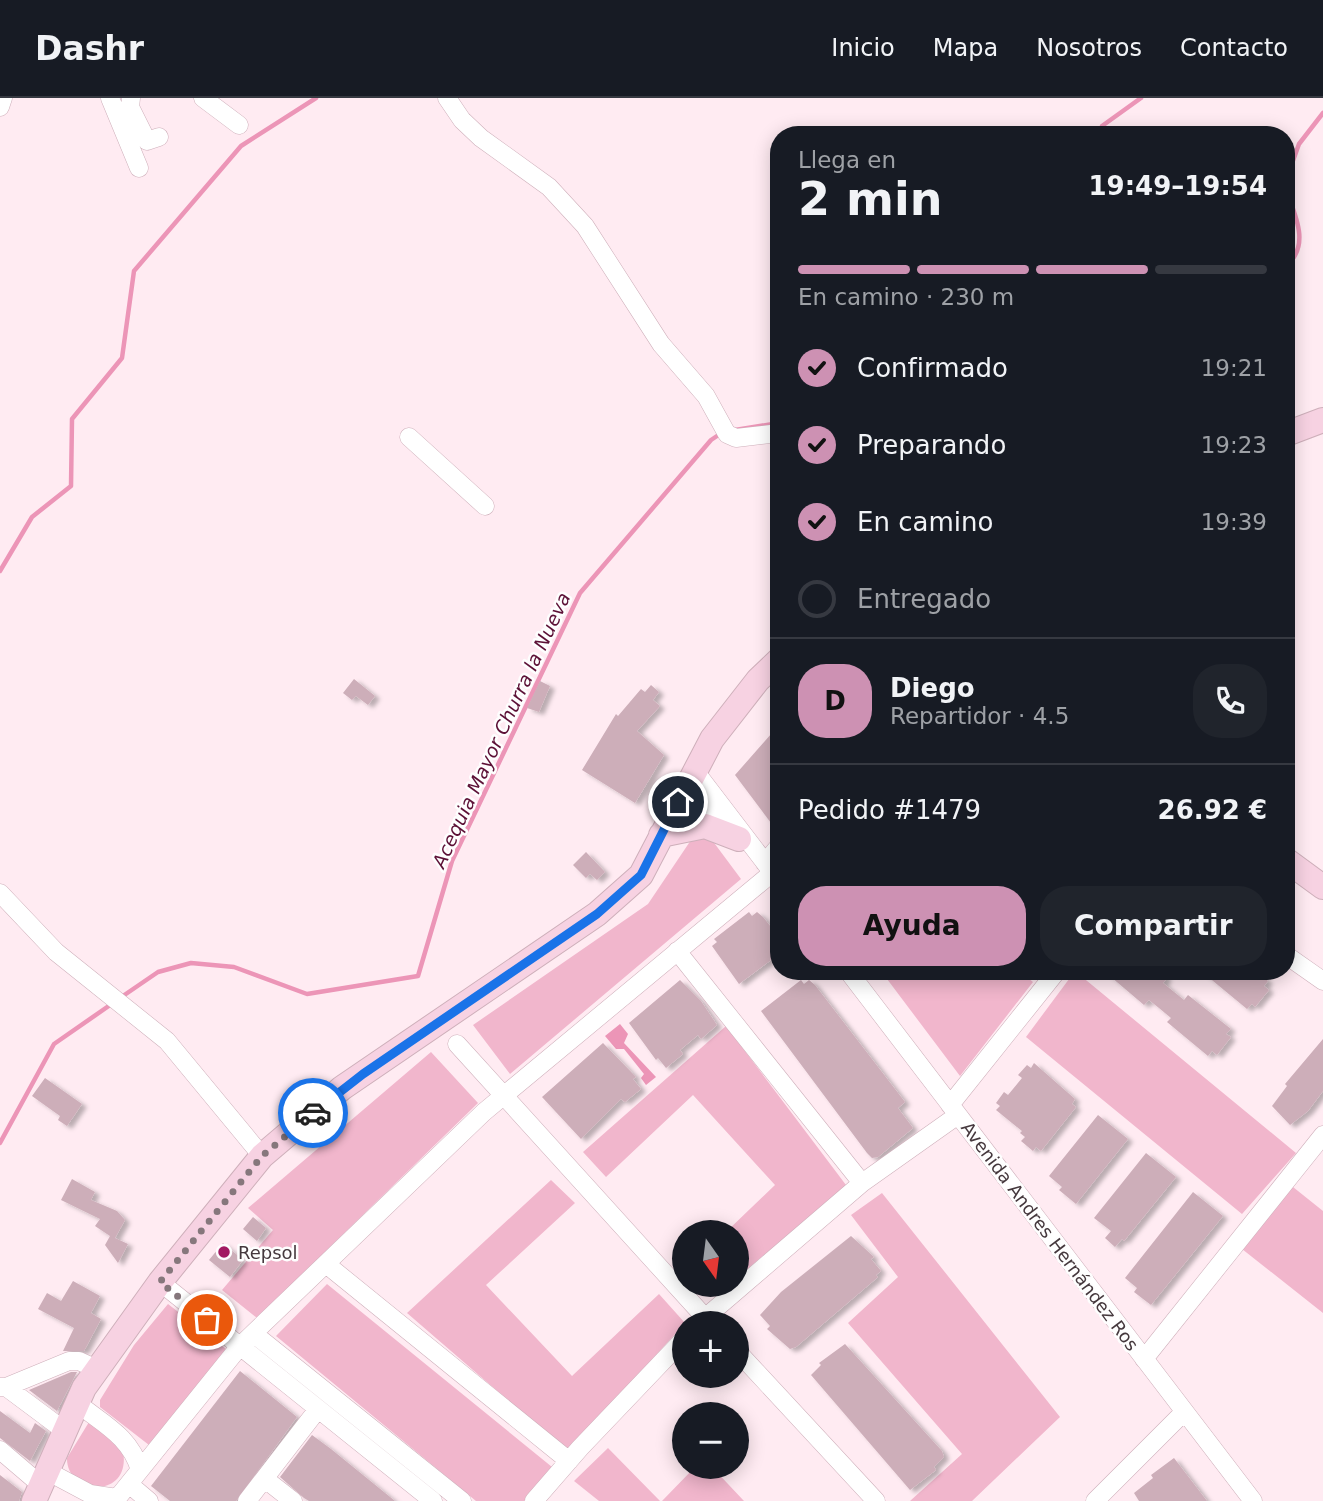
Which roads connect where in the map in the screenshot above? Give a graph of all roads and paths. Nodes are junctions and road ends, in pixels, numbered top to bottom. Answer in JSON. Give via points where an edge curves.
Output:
{"nodes":[{"id":1,"x":3,"y":98,"type":"edge"},
{"id":2,"x":110,"y":98,"type":"edge"},
{"id":3,"x":131,"y":98,"type":"edge"},
{"id":4,"x":203,"y":98,"type":"edge"},
{"id":5,"x":447,"y":98,"type":"edge"},
{"id":6,"x":0,"y":107,"type":"edge"},
{"id":7,"x":239,"y":125,"type":"dead end"},
{"id":8,"x":159,"y":137,"type":"dead end"},
{"id":9,"x":139,"y":168,"type":"dead end"},
{"id":10,"x":1323,"y":420,"type":"edge"},
{"id":11,"x":1295,"y":431,"type":"edge"},
{"id":12,"x":770,"y":434,"type":"edge"},
{"id":13,"x":1323,"y":434,"type":"edge"},
{"id":14,"x":408,"y":437,"type":"dead end"},
{"id":15,"x":1295,"y":445,"type":"edge"},
{"id":16,"x":485,"y":506,"type":"dead end"},
{"id":17,"x":770,"y":669,"type":"edge"},
{"id":18,"x":770,"y":684,"type":"edge"},
{"id":19,"x":720,"y":730,"type":"junction"},
{"id":20,"x":691,"y":779,"type":"junction"},
{"id":21,"x":661,"y":835,"type":"junction"},
{"id":22,"x":746,"y":843,"type":"junction"},
{"id":23,"x":1295,"y":867,"type":"edge"},
{"id":24,"x":770,"y":870,"type":"edge"},
{"id":25,"x":770,"y":874,"type":"edge"},
{"id":26,"x":1323,"y":887,"type":"edge"},
{"id":27,"x":0,"y":893,"type":"edge"},
{"id":28,"x":677,"y":951,"type":"junction"},
{"id":29,"x":1295,"y":961,"type":"edge"},
{"id":30,"x":855,"y":980,"type":"edge"},
{"id":31,"x":1051,"y":980,"type":"edge"},
{"id":32,"x":1323,"y":981,"type":"edge"},
{"id":33,"x":457,"y":1044,"type":"dead end"},
{"id":34,"x":504,"y":1093,"type":"junction"},
{"id":35,"x":954,"y":1110,"type":"junction"},
{"id":36,"x":1323,"y":1135,"type":"edge"},
{"id":37,"x":262,"y":1156,"type":"junction"},
{"id":38,"x":862,"y":1182,"type":"junction"},
{"id":39,"x":327,"y":1264,"type":"junction"},
{"id":40,"x":160,"y":1282,"type":"junction"},
{"id":41,"x":696,"y":1311,"type":"edge"},
{"id":42,"x":716,"y":1311,"type":"edge"},
{"id":43,"x":247,"y":1340,"type":"junction"},
{"id":44,"x":672,"y":1352,"type":"edge"},
{"id":45,"x":1144,"y":1359,"type":"junction"},
{"id":46,"x":749,"y":1364,"type":"edge"},
{"id":47,"x":99,"y":1370,"type":"junction"},
{"id":48,"x":3,"y":1387,"type":"edge"},
{"id":49,"x":77,"y":1403,"type":"junction"},
{"id":50,"x":318,"y":1409,"type":"junction"},
{"id":51,"x":1184,"y":1412,"type":"junction"},
{"id":52,"x":65,"y":1431,"type":"junction"},
{"id":53,"x":0,"y":1450,"type":"edge"},
{"id":54,"x":569,"y":1461,"type":"junction"},
{"id":55,"x":265,"y":1479,"type":"junction"},
{"id":56,"x":41,"y":1486,"type":"edge"},
{"id":57,"x":125,"y":1488,"type":"edge"},
{"id":58,"x":1106,"y":1497,"type":"edge"},
{"id":59,"x":428,"y":1500,"type":"edge"},
{"id":60,"x":149,"y":1501,"type":"edge"},
{"id":61,"x":247,"y":1501,"type":"edge"},
{"id":62,"x":293,"y":1501,"type":"edge"},
{"id":63,"x":462,"y":1501,"type":"edge"},
{"id":64,"x":534,"y":1501,"type":"edge"},
{"id":65,"x":876,"y":1501,"type":"edge"},
{"id":66,"x":1253,"y":1501,"type":"edge"}],
"edges":[{"from":1,"to":6,"type":"street"},
{"from":2,"to":9,"type":"street"},
{"from":3,"to":8,"type":"street","via":[[130,107],[147,141]]},
{"from":4,"to":7,"type":"street"},
{"from":5,"to":12,"type":"street","via":[[461,120],[549,187],[585,226],[651,331],[706,396],[725,430],[736,438]]},
{"from":10,"to":11,"type":"main road"},
{"from":13,"to":15,"type":"main road"},
{"from":14,"to":16,"type":"street"},
{"from":17,"to":19,"type":"main road"},
{"from":18,"to":19,"type":"main road"},
{"from":19,"to":20,"type":"main road"},
{"from":20,"to":21,"type":"main road"},
{"from":20,"to":22,"type":"street"},
{"from":21,"to":22,"type":"main road","via":[[705,826]]},
{"from":21,"to":37,"type":"main road","via":[[641,875],[597,914],[342,1088]]},
{"from":22,"to":24,"type":"street"},
{"from":23,"to":26,"type":"main road"},
{"from":25,"to":28,"type":"street"},
{"from":27,"to":37,"type":"street","via":[[56,952],[167,1041]]},
{"from":28,"to":34,"type":"street"},
{"from":28,"to":38,"type":"street"},
{"from":29,"to":32,"type":"street"},
{"from":30,"to":35,"type":"street","name":"Avenida Andres Hernández Ros"},
{"from":31,"to":35,"type":"street"},
{"from":33,"to":34,"type":"street"},
{"from":34,"to":39,"type":"street"},
{"from":34,"to":41,"type":"street"},
{"from":35,"to":38,"type":"street"},
{"from":35,"to":45,"type":"street","name":"Avenida Andres Hernández Ros"},
{"from":36,"to":45,"type":"street"},
{"from":37,"to":40,"type":"main road"},
{"from":38,"to":42,"type":"street"},
{"from":39,"to":43,"type":"street"},
{"from":39,"to":54,"type":"street"},
{"from":40,"to":43,"type":"street"},
{"from":40,"to":47,"type":"main road"},
{"from":43,"to":50,"type":"street"},
{"from":43,"to":57,"type":"street"},
{"from":43,"to":63,"type":"street"},
{"from":44,"to":54,"type":"street"},
{"from":45,"to":51,"type":"street","name":"Avenida Andres Hernández Ros"},
{"from":46,"to":65,"type":"street"},
{"from":47,"to":48,"type":"street","via":[[69,1361]]},
{"from":47,"to":49,"type":"main road"},
{"from":48,"to":52,"type":"street"},
{"from":49,"to":52,"type":"main road"},
{"from":49,"to":57,"type":"street","via":[[122,1436],[135,1453]]},
{"from":50,"to":55,"type":"street"},
{"from":50,"to":59,"type":"street"},
{"from":51,"to":58,"type":"street"},
{"from":51,"to":66,"type":"street","name":"Avenida Andres Hernández Ros"},
{"from":52,"to":56,"type":"main road"},
{"from":53,"to":56,"type":"street"},
{"from":54,"to":64,"type":"street"},
{"from":55,"to":61,"type":"street"},
{"from":55,"to":62,"type":"street"},
{"from":56,"to":57,"type":"street","via":[[90,1494]]},
{"from":57,"to":60,"type":"street"}]}
